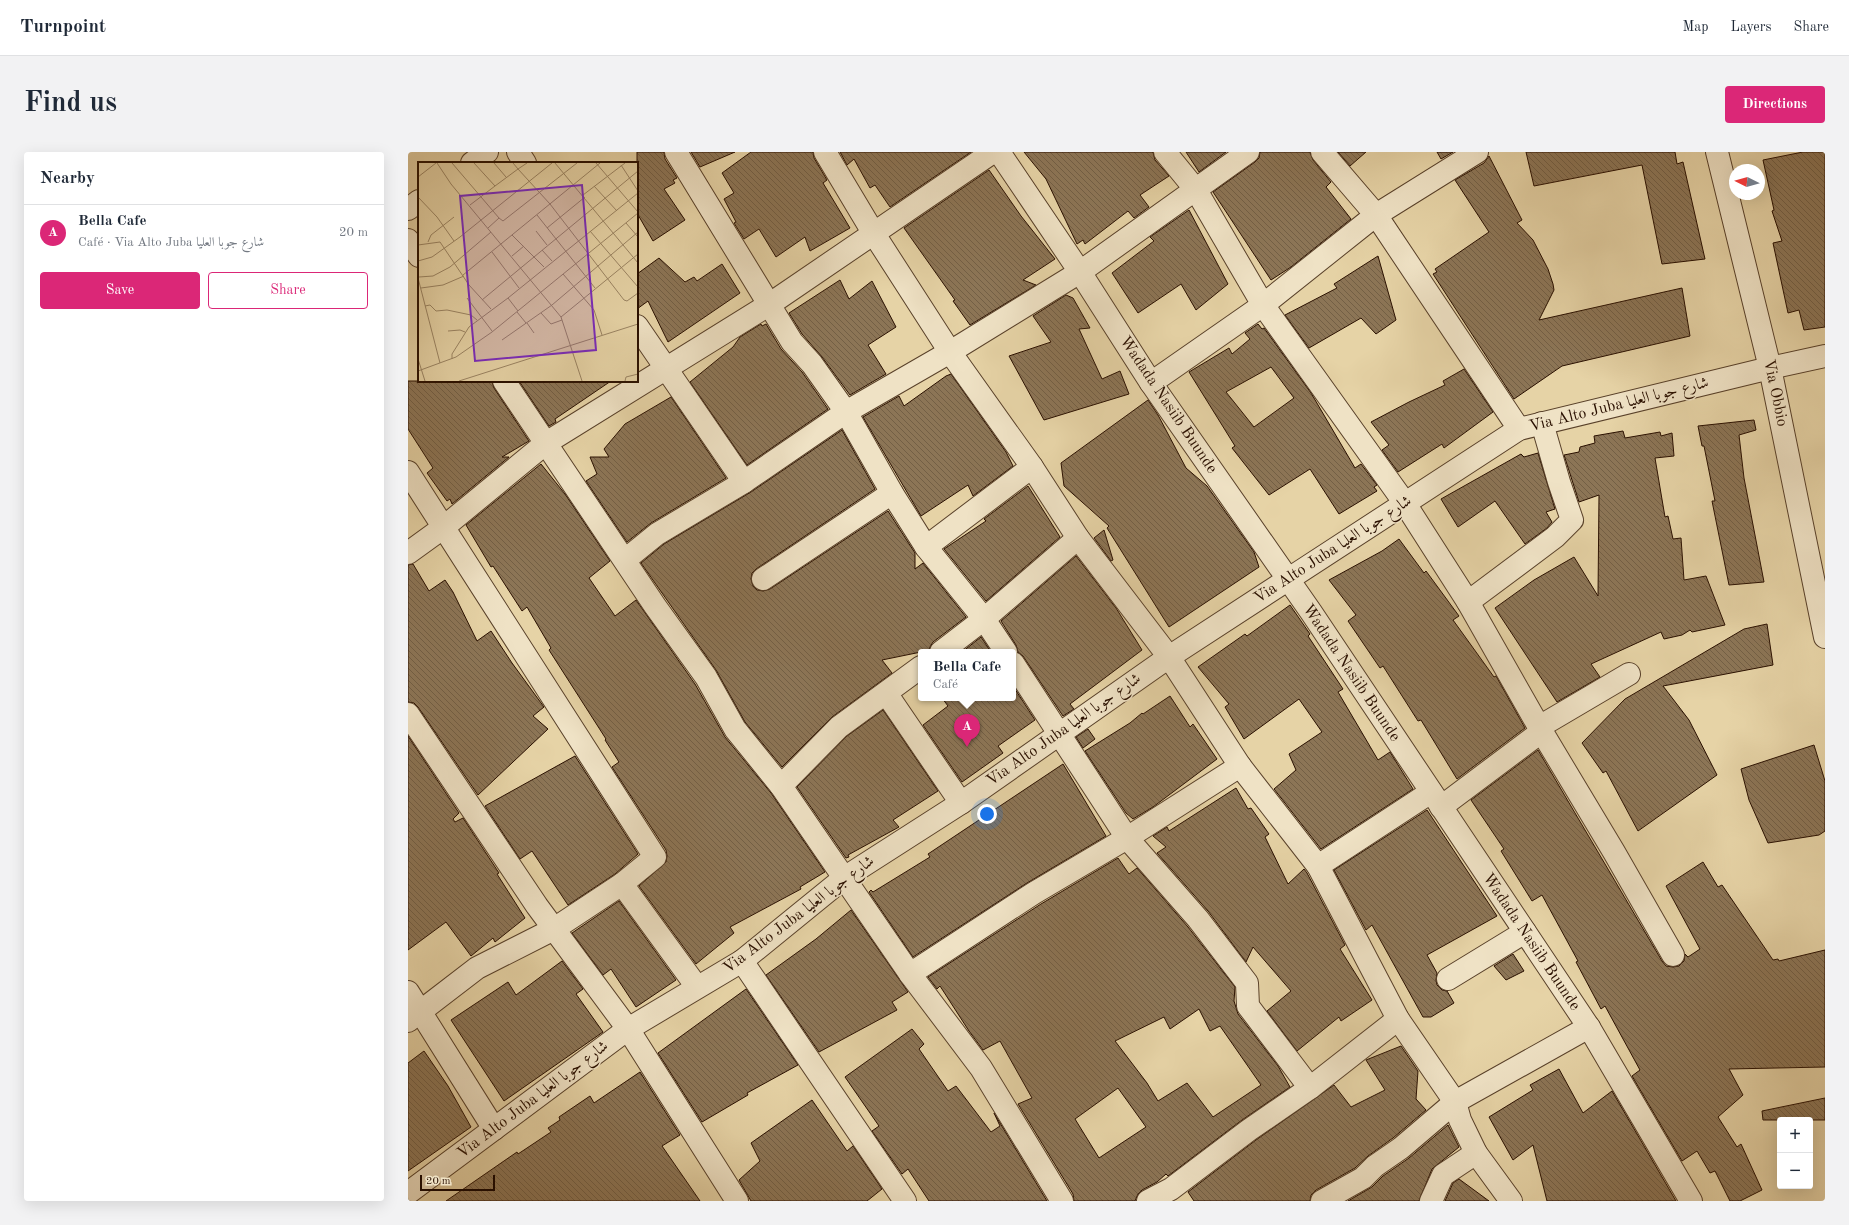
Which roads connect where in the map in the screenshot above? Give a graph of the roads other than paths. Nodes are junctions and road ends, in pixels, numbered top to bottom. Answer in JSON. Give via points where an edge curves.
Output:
{"nodes":[{"id":1,"x":487,"y":152,"type":"edge"},
{"id":2,"x":518,"y":152,"type":"edge"},
{"id":3,"x":676,"y":152,"type":"edge"},
{"id":4,"x":825,"y":152,"type":"edge"},
{"id":5,"x":993,"y":152,"type":"edge"},
{"id":6,"x":999,"y":152,"type":"edge"},
{"id":7,"x":1165,"y":152,"type":"edge"},
{"id":8,"x":1248,"y":152,"type":"edge"},
{"id":9,"x":1322,"y":152,"type":"edge"},
{"id":10,"x":1477,"y":152,"type":"edge"},
{"id":11,"x":1717,"y":152,"type":"edge"},
{"id":12,"x":473,"y":162,"type":"edge"},
{"id":13,"x":524,"y":162,"type":"edge"},
{"id":14,"x":1196,"y":190,"type":"junction"},
{"id":15,"x":418,"y":202,"type":"edge"},
{"id":16,"x":408,"y":209,"type":"edge"},
{"id":17,"x":1376,"y":215,"type":"junction"},
{"id":18,"x":874,"y":234,"type":"junction"},
{"id":19,"x":408,"y":240,"type":"edge"},
{"id":20,"x":418,"y":255,"type":"edge"},
{"id":21,"x":1080,"y":272,"type":"junction"},
{"id":22,"x":770,"y":304,"type":"junction"},
{"id":23,"x":1263,"y":306,"type":"junction"},
{"id":24,"x":638,"y":327,"type":"edge"},
{"id":25,"x":950,"y":352,"type":"junction"},
{"id":26,"x":1825,"y":356,"type":"edge"},
{"id":27,"x":1770,"y":368,"type":"junction"},
{"id":28,"x":667,"y":370,"type":"junction"},
{"id":29,"x":505,"y":382,"type":"edge"},
{"id":30,"x":1151,"y":383,"type":"junction"},
{"id":31,"x":846,"y":412,"type":"junction"},
{"id":32,"x":1542,"y":423,"type":"junction"},
{"id":33,"x":1519,"y":429,"type":"junction"},
{"id":34,"x":546,"y":443,"type":"junction"},
{"id":35,"x":1032,"y":467,"type":"junction"},
{"id":36,"x":408,"y":472,"type":"edge"},
{"id":37,"x":744,"y":482,"type":"junction"},
{"id":38,"x":892,"y":492,"type":"junction"},
{"id":39,"x":1404,"y":502,"type":"junction"},
{"id":40,"x":444,"y":527,"type":"junction"},
{"id":41,"x":1078,"y":538,"type":"junction"},
{"id":42,"x":926,"y":546,"type":"junction"},
{"id":43,"x":408,"y":553,"type":"edge"},
{"id":44,"x":625,"y":560,"type":"junction"},
{"id":45,"x":763,"y":579,"type":"dead end"},
{"id":46,"x":1288,"y":580,"type":"junction"},
{"id":47,"x":1468,"y":602,"type":"junction"},
{"id":48,"x":984,"y":619,"type":"junction"},
{"id":49,"x":1825,"y":636,"type":"edge"},
{"id":50,"x":945,"y":649,"type":"edge"},
{"id":51,"x":1004,"y":649,"type":"edge"},
{"id":52,"x":1169,"y":657,"type":"junction"},
{"id":53,"x":1016,"y":668,"type":"edge"},
{"id":54,"x":918,"y":669,"type":"edge"},
{"id":55,"x":1629,"y":674,"type":"dead end"},
{"id":56,"x":886,"y":694,"type":"junction"},
{"id":57,"x":408,"y":714,"type":"edge"},
{"id":58,"x":1540,"y":729,"type":"junction"},
{"id":59,"x":1059,"y":735,"type":"junction"},
{"id":60,"x":1240,"y":766,"type":"junction"},
{"id":61,"x":781,"y":786,"type":"junction"},
{"id":62,"x":1436,"y":799,"type":"junction"},
{"id":63,"x":961,"y":803,"type":"junction"},
{"id":64,"x":1127,"y":838,"type":"junction"},
{"id":65,"x":1318,"y":866,"type":"junction"},
{"id":66,"x":844,"y":878,"type":"junction"},
{"id":67,"x":622,"y":884,"type":"junction"},
{"id":68,"x":554,"y":929,"type":"junction"},
{"id":69,"x":1525,"y":932,"type":"junction"},
{"id":70,"x":1673,"y":955,"type":"dead end"},
{"id":71,"x":742,"y":962,"type":"junction"},
{"id":72,"x":910,"y":974,"type":"junction"},
{"id":73,"x":1448,"y":979,"type":"dead end"},
{"id":74,"x":697,"y":987,"type":"junction"},
{"id":75,"x":408,"y":992,"type":"edge"},
{"id":76,"x":414,"y":1016,"type":"edge"},
{"id":77,"x":1398,"y":1019,"type":"junction"},
{"id":78,"x":1588,"y":1027,"type":"junction"},
{"id":79,"x":628,"y":1029,"type":"junction"},
{"id":80,"x":1310,"y":1088,"type":"junction"},
{"id":81,"x":1456,"y":1102,"type":"junction"},
{"id":82,"x":494,"y":1129,"type":"junction"},
{"id":83,"x":1476,"y":1153,"type":"junction"},
{"id":84,"x":408,"y":1193,"type":"edge"},
{"id":85,"x":737,"y":1201,"type":"edge"},
{"id":86,"x":905,"y":1201,"type":"edge"},
{"id":87,"x":1062,"y":1201,"type":"edge"},
{"id":88,"x":1148,"y":1201,"type":"edge"},
{"id":89,"x":1322,"y":1201,"type":"edge"},
{"id":90,"x":1431,"y":1201,"type":"edge"},
{"id":91,"x":1511,"y":1201,"type":"edge"},
{"id":92,"x":1691,"y":1201,"type":"edge"}],
"edges":[{"from":1,"to":12,"type":"street"},
{"from":2,"to":13,"type":"street"},
{"from":3,"to":22,"type":"street"},
{"from":4,"to":18,"type":"street"},
{"from":5,"to":18,"type":"street"},
{"from":6,"to":21,"type":"street","name":"Wadada Nasiib Buunde"},
{"from":7,"to":14,"type":"street"},
{"from":8,"to":14,"type":"street"},
{"from":9,"to":17,"type":"street"},
{"from":10,"to":17,"type":"street"},
{"from":11,"to":27,"type":"street","name":"Via Obbio"},
{"from":14,"to":21,"type":"street"},
{"from":14,"to":23,"type":"street"},
{"from":15,"to":16,"type":"street"},
{"from":17,"to":23,"type":"street"},
{"from":17,"to":33,"type":"street"},
{"from":18,"to":22,"type":"street"},
{"from":18,"to":25,"type":"street"},
{"from":19,"to":20,"type":"street"},
{"from":21,"to":25,"type":"street"},
{"from":21,"to":30,"type":"street","name":"Wadada Nasiib Buunde"},
{"from":22,"to":28,"type":"street"},
{"from":22,"to":31,"type":"street","via":[[792,342],[812,364]]},
{"from":23,"to":30,"type":"street"},
{"from":23,"to":39,"type":"street"},
{"from":24,"to":28,"type":"street"},
{"from":25,"to":31,"type":"street"},
{"from":25,"to":35,"type":"street"},
{"from":26,"to":27,"type":"street","name":"Via Alto Juba شارع جوبا العليا"},
{"from":27,"to":32,"type":"street","name":"Via Alto Juba شارع جوبا العليا"},
{"from":27,"to":49,"type":"street","name":"Via Obbio"},
{"from":28,"to":34,"type":"street"},
{"from":28,"to":37,"type":"street"},
{"from":29,"to":34,"type":"street"},
{"from":30,"to":46,"type":"street","name":"Wadada Nasiib Buunde"},
{"from":31,"to":37,"type":"street"},
{"from":31,"to":38,"type":"street"},
{"from":32,"to":33,"type":"street","name":"Via Alto Juba شارع جوبا العليا"},
{"from":32,"to":47,"type":"street","via":[[1572,520],[1555,537]]},
{"from":33,"to":39,"type":"street","name":"Via Alto Juba شارع جوبا العليا"},
{"from":34,"to":40,"type":"street"},
{"from":34,"to":44,"type":"street"},
{"from":35,"to":41,"type":"street"},
{"from":35,"to":42,"type":"street"},
{"from":36,"to":40,"type":"street"},
{"from":37,"to":44,"type":"street","via":[[657,534]]},
{"from":38,"to":42,"type":"street"},
{"from":38,"to":45,"type":"street"},
{"from":39,"to":46,"type":"street","name":"Via Alto Juba شارع جوبا العليا"},
{"from":39,"to":47,"type":"street"},
{"from":40,"to":43,"type":"street"},
{"from":40,"to":67,"type":"street","via":[[655,857]]},
{"from":41,"to":48,"type":"street"},
{"from":41,"to":52,"type":"street"},
{"from":42,"to":48,"type":"street"},
{"from":44,"to":61,"type":"street","via":[[706,677],[735,729]]},
{"from":46,"to":52,"type":"street","name":"Via Alto Juba شارع جوبا العليا"},
{"from":46,"to":62,"type":"street","name":"Wadada Nasiib Buunde"},
{"from":47,"to":58,"type":"street"},
{"from":48,"to":50,"type":"street"},
{"from":48,"to":51,"type":"street"},
{"from":52,"to":59,"type":"street","name":"Via Alto Juba شارع جوبا العليا"},
{"from":52,"to":60,"type":"street"},
{"from":53,"to":59,"type":"street"},
{"from":54,"to":56,"type":"street"},
{"from":55,"to":58,"type":"street"},
{"from":56,"to":61,"type":"street","via":[[839,727]]},
{"from":56,"to":63,"type":"street"},
{"from":57,"to":68,"type":"street"},
{"from":58,"to":62,"type":"street"},
{"from":58,"to":70,"type":"street"},
{"from":59,"to":63,"type":"street","name":"Via Alto Juba شارع جوبا العليا"},
{"from":59,"to":64,"type":"street"},
{"from":60,"to":64,"type":"street"},
{"from":60,"to":65,"type":"street"},
{"from":61,"to":66,"type":"street"},
{"from":62,"to":65,"type":"street"},
{"from":62,"to":69,"type":"street","name":"Wadada Nasiib Buunde"},
{"from":63,"to":66,"type":"street","name":"Via Alto Juba شارع جوبا العليا"},
{"from":64,"to":72,"type":"street"},
{"from":64,"to":80,"type":"street","via":[[1198,919],[1247,983],[1248,1006]]},
{"from":65,"to":77,"type":"street"},
{"from":66,"to":71,"type":"street","name":"Via Alto Juba شارع جوبا العليا"},
{"from":66,"to":72,"type":"street"},
{"from":67,"to":68,"type":"street"},
{"from":67,"to":74,"type":"street"},
{"from":68,"to":76,"type":"street","via":[[477,968]]},
{"from":68,"to":79,"type":"street"},
{"from":69,"to":73,"type":"street"},
{"from":69,"to":78,"type":"street","name":"Wadada Nasiib Buunde"},
{"from":71,"to":74,"type":"street","name":"Via Alto Juba شارع جوبا العليا"},
{"from":71,"to":86,"type":"street"},
{"from":72,"to":87,"type":"street","via":[[980,1068]]},
{"from":74,"to":79,"type":"street","name":"Via Alto Juba شارع جوبا العليا"},
{"from":75,"to":76,"type":"street"},
{"from":76,"to":82,"type":"street"},
{"from":77,"to":80,"type":"street"},
{"from":77,"to":81,"type":"street"},
{"from":78,"to":81,"type":"street"},
{"from":78,"to":92,"type":"street","name":"Wadada Nasiib Buunde"},
{"from":79,"to":82,"type":"street","name":"Via Alto Juba شارع جوبا العليا"},
{"from":79,"to":85,"type":"street"},
{"from":80,"to":88,"type":"street","via":[[1171,1189]]},
{"from":81,"to":83,"type":"street","via":[[1460,1120]]},
{"from":81,"to":89,"type":"street","via":[[1363,1178]]},
{"from":82,"to":84,"type":"street","name":"Via Alto Juba شارع جوبا العليا"},
{"from":83,"to":90,"type":"street","via":[[1443,1175]]},
{"from":83,"to":91,"type":"street"}]}
